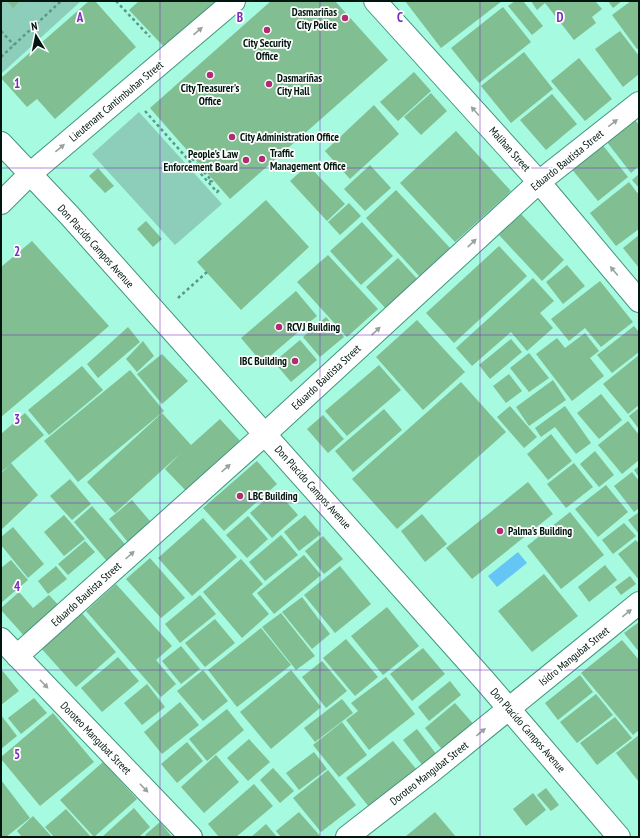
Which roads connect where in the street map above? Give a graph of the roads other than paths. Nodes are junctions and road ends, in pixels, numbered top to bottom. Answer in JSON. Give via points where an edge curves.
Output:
{"nodes":[{"id":1,"x":234,"y":1,"type":"edge"},
{"id":2,"x":375,"y":1,"type":"edge"},
{"id":3,"x":639,"y":103,"type":"edge"},
{"id":4,"x":1,"y":143,"type":"edge"},
{"id":5,"x":30,"y":174,"type":"junction"},
{"id":6,"x":539,"y":182,"type":"junction"},
{"id":7,"x":1,"y":203,"type":"edge"},
{"id":8,"x":639,"y":301,"type":"edge"},
{"id":9,"x":265,"y":434,"type":"junction"},
{"id":10,"x":639,"y":603,"type":"edge"},
{"id":11,"x":1,"y":639,"type":"edge"},
{"id":12,"x":17,"y":656,"type":"junction"},
{"id":13,"x":510,"y":708,"type":"junction"},
{"id":14,"x":191,"y":837,"type":"edge"},
{"id":15,"x":347,"y":837,"type":"edge"},
{"id":16,"x":619,"y":837,"type":"edge"}],
"edges":[{"from":5,"to":1,"type":"street","name":"Lieutenant Cantimbuhan Street","one_way":true},
{"from":6,"to":2,"type":"street","name":"Malihan Street","one_way":true},
{"from":6,"to":3,"type":"street","name":"Eduardo Bautista Street","one_way":true},
{"from":4,"to":5,"type":"street","name":"Don Placido Campos Avenue"},
{"from":5,"to":7,"type":"street","name":"Lieutenant Cantimbuhan Street"},
{"from":5,"to":9,"type":"street","name":"Don Placido Campos Avenue"},
{"from":8,"to":6,"type":"street","name":"Malihan Street","one_way":true},
{"from":9,"to":6,"type":"street","name":"Eduardo Bautista Street","one_way":true},
{"from":12,"to":9,"type":"street","name":"Eduardo Bautista Street","one_way":true},
{"from":9,"to":13,"type":"street","name":"Don Placido Campos Avenue"},
{"from":13,"to":10,"type":"street","name":"Isidro Mangubat Street","one_way":true},
{"from":11,"to":12,"type":"street","name":"Doroteo Mangubat Street"},
{"from":12,"to":14,"type":"street","name":"Doroteo Mangubat Street","one_way":true},
{"from":15,"to":13,"type":"street","name":"Doroteo Mangubat Street","one_way":true},
{"from":13,"to":16,"type":"street","name":"Don Placido Campos Avenue"}]}
